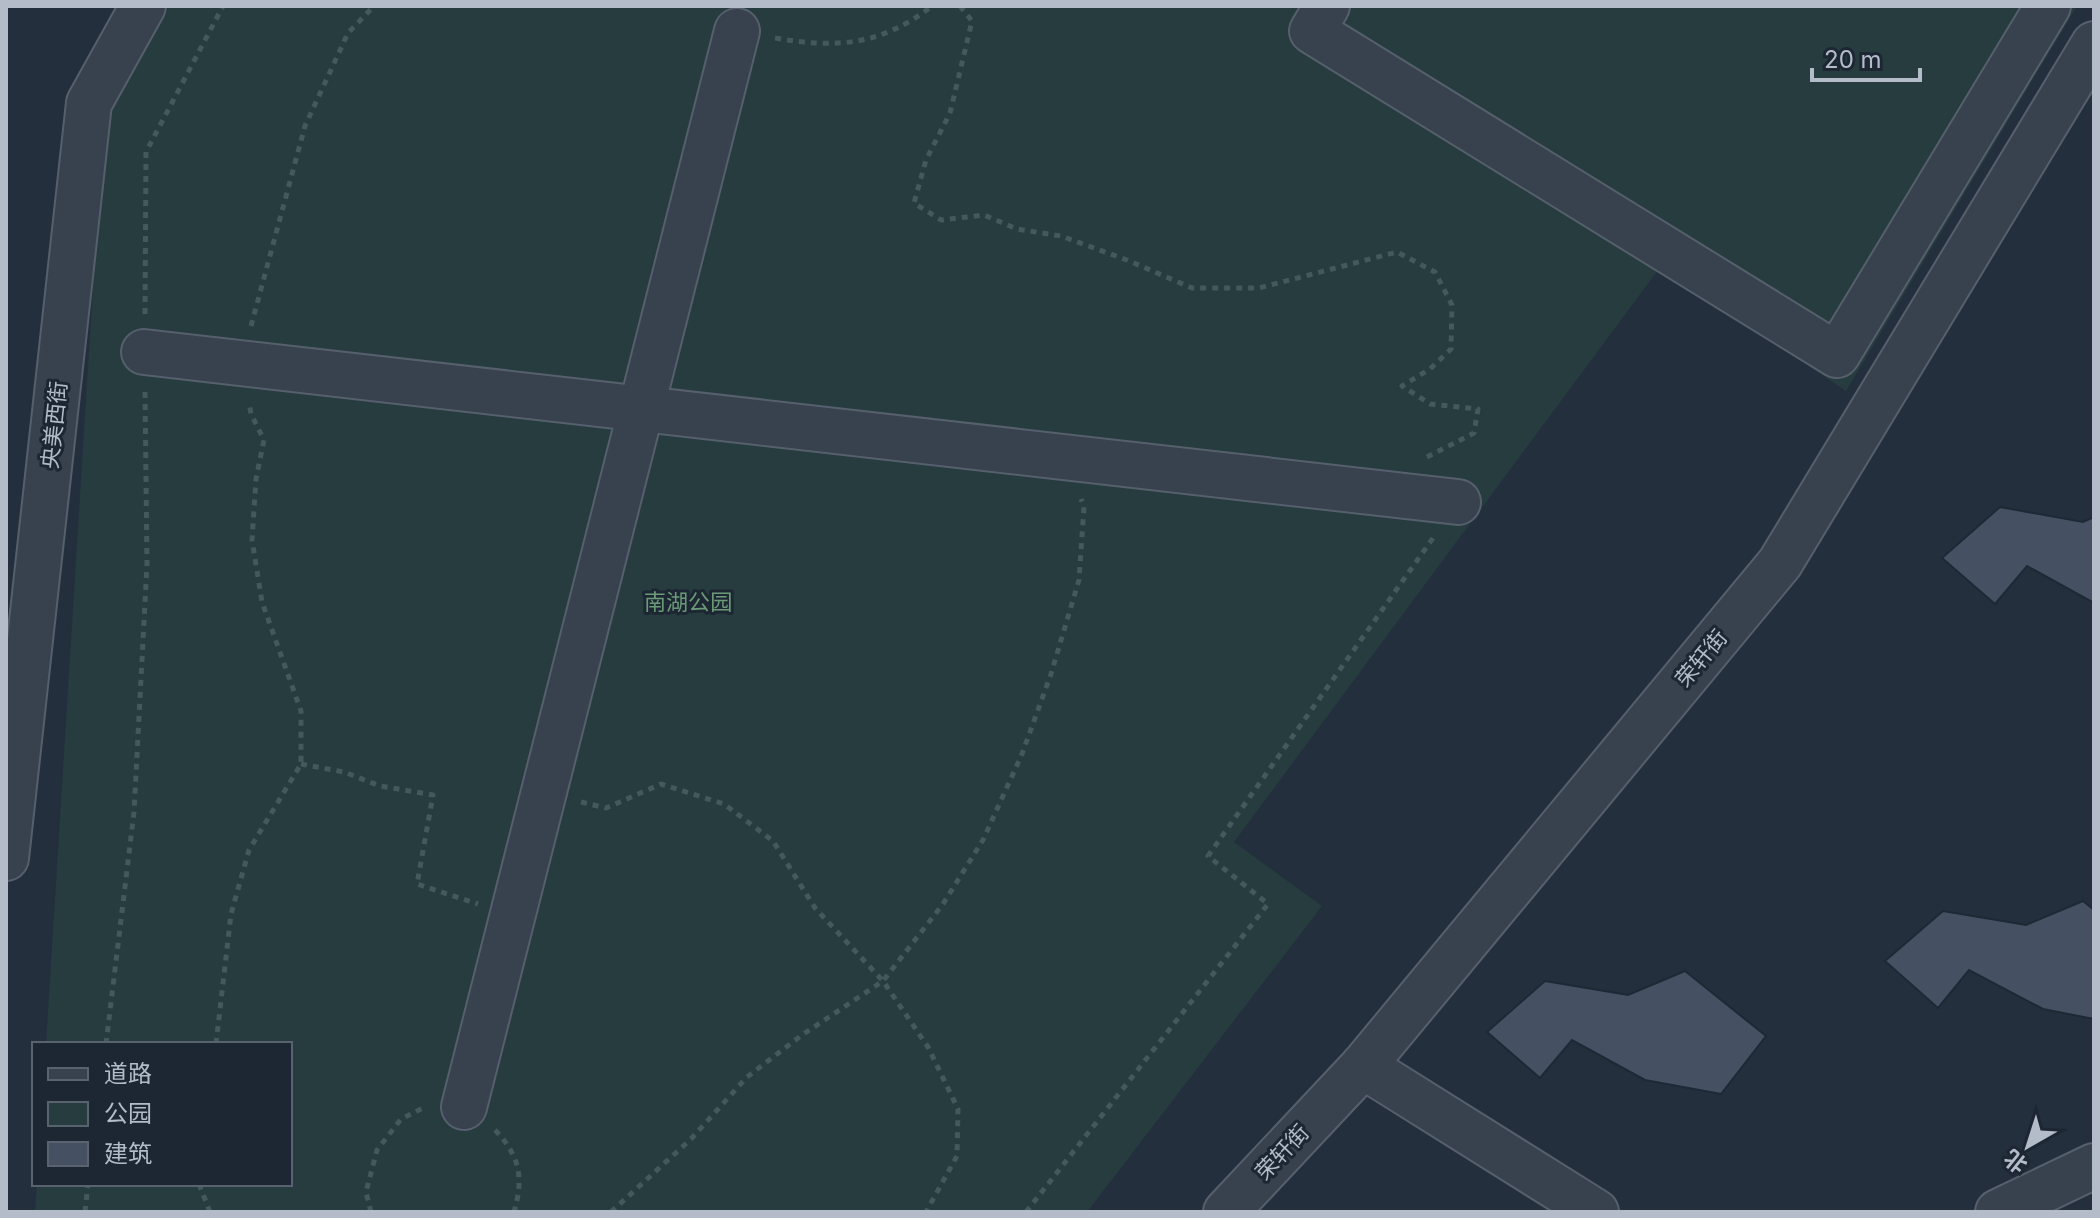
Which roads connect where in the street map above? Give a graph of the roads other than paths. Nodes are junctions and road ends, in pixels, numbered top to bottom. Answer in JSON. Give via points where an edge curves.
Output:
{"nodes":[{"id":1,"x":143,"y":6,"type":"edge"},
{"id":2,"x":1327,"y":6,"type":"edge"},
{"id":3,"x":2048,"y":6,"type":"edge"},
{"id":4,"x":737,"y":31,"type":"road end"},
{"id":5,"x":2094,"y":44,"type":"edge"},
{"id":6,"x":144,"y":352,"type":"road end"},
{"id":7,"x":641,"y":408,"type":"junction"},
{"id":8,"x":1458,"y":502,"type":"road end"},
{"id":9,"x":6,"y":858,"type":"edge"},
{"id":10,"x":1363,"y":1066,"type":"junction"},
{"id":11,"x":464,"y":1107,"type":"road end"},
{"id":12,"x":2094,"y":1166,"type":"edge"},
{"id":13,"x":1239,"y":1208,"type":"edge"},
{"id":14,"x":1596,"y":1212,"type":"edge"},
{"id":15,"x":1998,"y":1212,"type":"edge"}],
"edges":[{"from":1,"to":9,"type":"street","name":"央美西街","via":[[89,103]]},
{"from":2,"to":3,"type":"street","via":[[1312,31],[1837,355]]},
{"from":4,"to":7,"type":"street"},
{"from":5,"to":10,"type":"street","name":"荣轩街","via":[[1780,563]]},
{"from":6,"to":7,"type":"street"},
{"from":7,"to":8,"type":"street"},
{"from":7,"to":11,"type":"street"},
{"from":10,"to":13,"type":"street","name":"荣轩街"},
{"from":10,"to":14,"type":"street"},
{"from":12,"to":15,"type":"street"}]}
